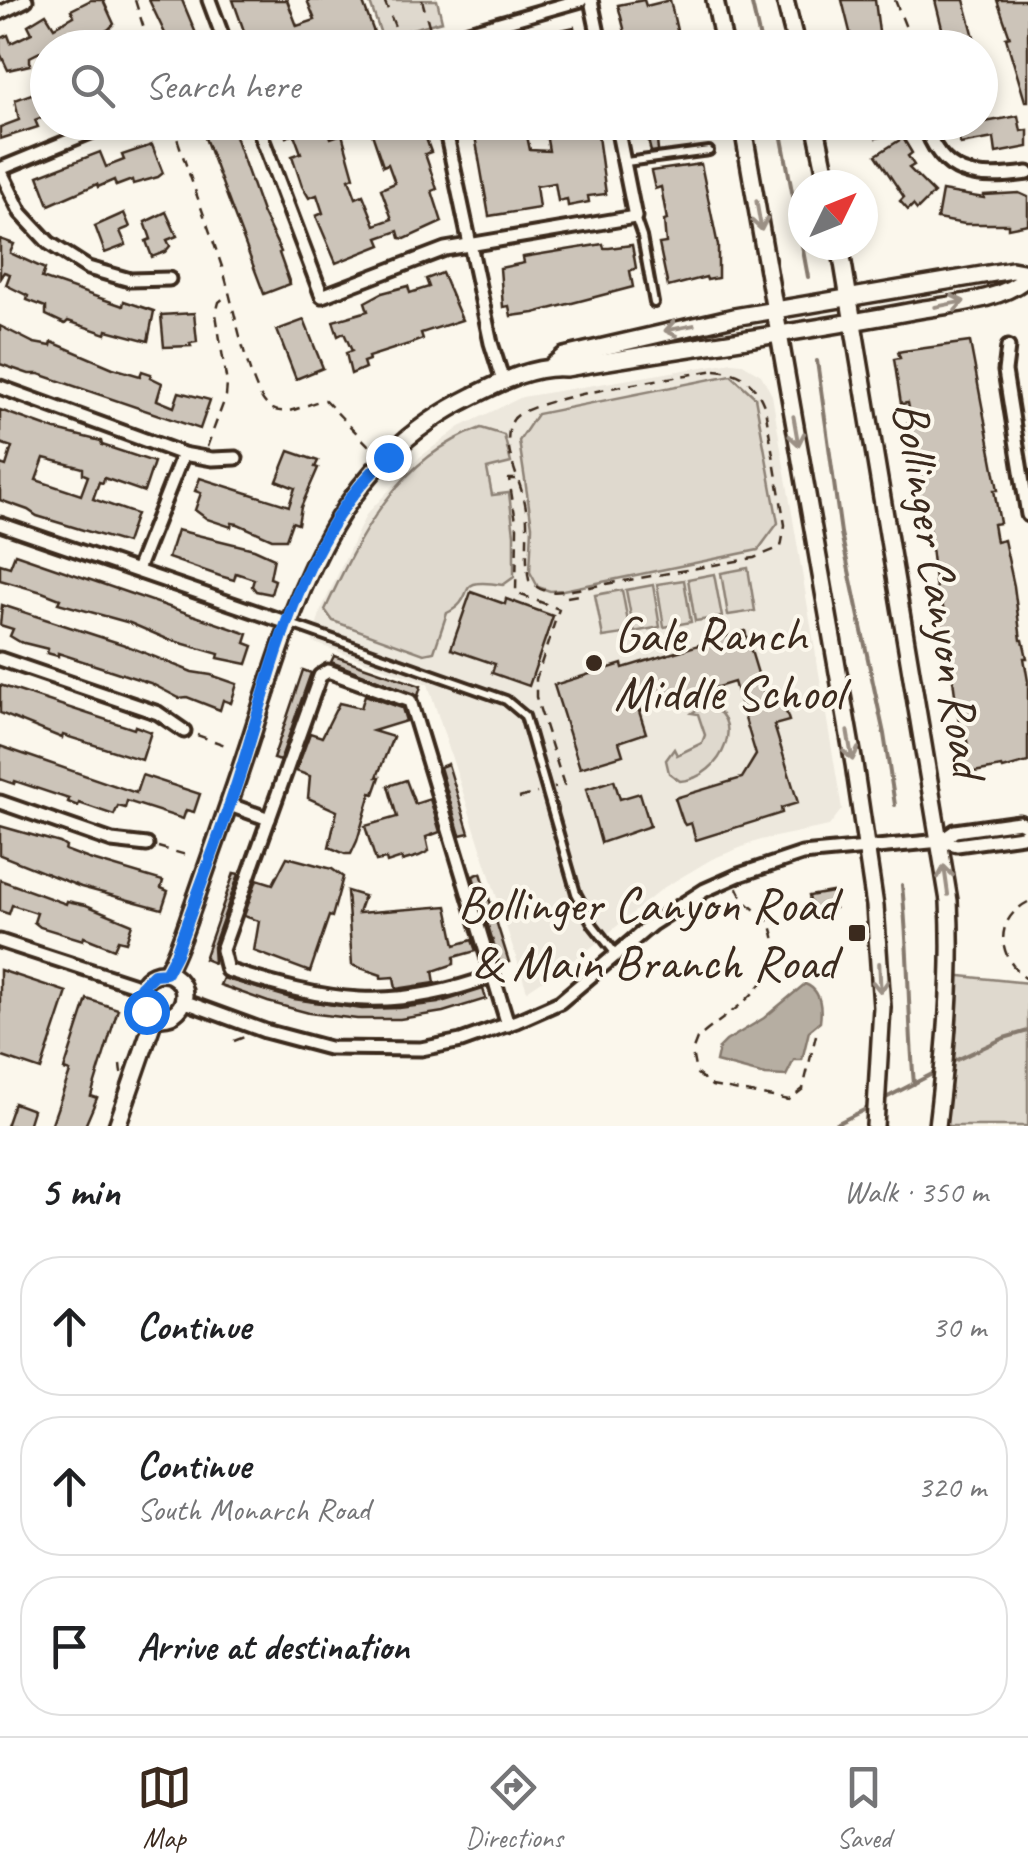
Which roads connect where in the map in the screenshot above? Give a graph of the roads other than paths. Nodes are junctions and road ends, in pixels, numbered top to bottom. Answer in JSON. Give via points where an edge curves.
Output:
{"nodes":[{"id":1,"x":26,"y":0,"type":"edge"},
{"id":2,"x":209,"y":0,"type":"edge"},
{"id":3,"x":581,"y":0,"type":"edge"},
{"id":4,"x":591,"y":0,"type":"edge"},
{"id":5,"x":714,"y":0,"type":"edge"},
{"id":6,"x":785,"y":0,"type":"edge"},
{"id":7,"x":0,"y":13,"type":"edge"},
{"id":8,"x":220,"y":30,"type":"edge"},
{"id":9,"x":475,"y":30,"type":"edge"},
{"id":10,"x":597,"y":30,"type":"edge"},
{"id":11,"x":722,"y":30,"type":"edge"},
{"id":12,"x":792,"y":30,"type":"edge"},
{"id":13,"x":71,"y":140,"type":"edge"},
{"id":14,"x":263,"y":140,"type":"edge"},
{"id":15,"x":448,"y":140,"type":"edge"},
{"id":16,"x":620,"y":140,"type":"edge"},
{"id":17,"x":745,"y":140,"type":"edge"},
{"id":18,"x":818,"y":140,"type":"edge"},
{"id":19,"x":929,"y":140,"type":"edge"},
{"id":20,"x":709,"y":152,"type":"dead end"},
{"id":21,"x":624,"y":162,"type":"junction"},
{"id":22,"x":0,"y":169,"type":"edge"},
{"id":23,"x":825,"y":170,"type":"edge"},
{"id":24,"x":1028,"y":173,"type":"edge"},
{"id":25,"x":635,"y":216,"type":"junction"},
{"id":26,"x":470,"y":245,"type":"junction"},
{"id":27,"x":843,"y":260,"type":"edge"},
{"id":28,"x":1028,"y":275,"type":"edge"},
{"id":29,"x":169,"y":280,"type":"dead end"},
{"id":30,"x":850,"y":298,"type":"junction"},
{"id":31,"x":654,"y":303,"type":"dead end"},
{"id":32,"x":775,"y":310,"type":"junction"},
{"id":33,"x":854,"y":322,"type":"junction"},
{"id":34,"x":780,"y":334,"type":"junction"},
{"id":35,"x":1008,"y":346,"type":"dead end"},
{"id":36,"x":552,"y":366,"type":"junction"},
{"id":37,"x":502,"y":381,"type":"junction"},
{"id":38,"x":0,"y":387,"type":"edge"},
{"id":39,"x":183,"y":454,"type":"junction"},
{"id":40,"x":1023,"y":456,"type":"edge"},
{"id":41,"x":236,"y":458,"type":"dead end"},
{"id":42,"x":1028,"y":515,"type":"edge"},
{"id":43,"x":0,"y":524,"type":"edge"},
{"id":44,"x":138,"y":570,"type":"junction"},
{"id":45,"x":288,"y":623,"type":"junction"},
{"id":46,"x":0,"y":660,"type":"edge"},
{"id":47,"x":184,"y":731,"type":"road end"},
{"id":48,"x":0,"y":802,"type":"edge"},
{"id":49,"x":230,"y":805,"type":"junction"},
{"id":50,"x":268,"y":818,"type":"junction"},
{"id":51,"x":1028,"y":829,"type":"edge"},
{"id":52,"x":941,"y":842,"type":"junction"},
{"id":53,"x":147,"y":845,"type":"road end"},
{"id":54,"x":866,"y":846,"type":"junction"},
{"id":55,"x":0,"y":940,"type":"edge"},
{"id":56,"x":615,"y":953,"type":"junction"},
{"id":57,"x":166,"y":973,"type":"junction"},
{"id":58,"x":493,"y":976,"type":"junction"},
{"id":59,"x":141,"y":987,"type":"junction"},
{"id":60,"x":184,"y":1001,"type":"junction"},
{"id":61,"x":155,"y":1016,"type":"junction"},
{"id":62,"x":508,"y":1024,"type":"junction"},
{"id":63,"x":938,"y":1120,"type":"edge"},
{"id":64,"x":117,"y":1126,"type":"edge"},
{"id":65,"x":875,"y":1126,"type":"edge"}],
"edges":[{"from":1,"to":7,"type":"street"},
{"from":2,"to":8,"type":"street"},
{"from":3,"to":9,"type":"street"},
{"from":4,"to":10,"type":"street"},
{"from":5,"to":11,"type":"main road"},
{"from":6,"to":12,"type":"main road"},
{"from":13,"to":22,"type":"street"},
{"from":14,"to":26,"type":"street","via":[[322,296]]},
{"from":15,"to":26,"type":"street"},
{"from":16,"to":21,"type":"street"},
{"from":17,"to":32,"type":"main road","one_way":true},
{"from":18,"to":23,"type":"main road"},
{"from":19,"to":24,"type":"street","via":[[956,169],[994,177]]},
{"from":20,"to":21,"type":"lane"},
{"from":21,"to":25,"type":"street"},
{"from":22,"to":29,"type":"street","via":[[21,213],[62,251],[88,268],[130,280]]},
{"from":25,"to":26,"type":"street"},
{"from":25,"to":31,"type":"lane"},
{"from":26,"to":37,"type":"street"},
{"from":27,"to":30,"type":"main road","name":"Bollinger Canyon Road"},
{"from":28,"to":30,"type":"main road","via":[[1012,270]]},
{"from":33,"to":28,"type":"main road","one_way":true,"via":[[980,298],[1017,287]]},
{"from":30,"to":32,"type":"main road"},
{"from":30,"to":33,"type":"main road","name":"Bollinger Canyon Road"},
{"from":32,"to":34,"type":"main road"},
{"from":32,"to":36,"type":"main road","one_way":true,"via":[[598,346]]},
{"from":33,"to":34,"type":"main road"},
{"from":33,"to":52,"type":"main road","name":"Bollinger Canyon Road"},
{"from":34,"to":36,"type":"main road"},
{"from":34,"to":54,"type":"main road","one_way":true},
{"from":35,"to":40,"type":"street","via":[[1005,371]]},
{"from":36,"to":37,"type":"main road"},
{"from":37,"to":45,"type":"main road","via":[[425,425],[364,482],[316,554]]},
{"from":38,"to":39,"type":"street"},
{"from":39,"to":41,"type":"street"},
{"from":39,"to":44,"type":"street"},
{"from":40,"to":42,"type":"street"},
{"from":43,"to":44,"type":"street"},
{"from":44,"to":45,"type":"street"},
{"from":45,"to":49,"type":"main road"},
{"from":45,"to":56,"type":"lane","via":[[506,700],[525,716],[576,893]]},
{"from":46,"to":47,"type":"street","via":[[158,714]]},
{"from":48,"to":53,"type":"street","via":[[112,841]]},
{"from":49,"to":50,"type":"street"},
{"from":49,"to":57,"type":"main road"},
{"from":50,"to":58,"type":"street","via":[[222,950],[227,970],[294,991],[354,1000],[456,990]]},
{"from":50,"to":58,"type":"street","via":[[320,676],[328,671],[410,701]]},
{"from":51,"to":52,"type":"street","via":[[1022,836]]},
{"from":52,"to":54,"type":"street"},
{"from":63,"to":52,"type":"main road","name":"Bollinger Canyon Road","one_way":true,"via":[[949,1016],[950,901]]},
{"from":54,"to":56,"type":"street","via":[[802,854],[732,878]]},
{"from":54,"to":65,"type":"main road","one_way":true,"via":[[879,956]]},
{"from":55,"to":59,"type":"street"},
{"from":56,"to":62,"type":"street","via":[[560,1002]]},
{"from":57,"to":59,"type":"main road"},
{"from":57,"to":60,"type":"main road","via":[[181,984]]},
{"from":58,"to":62,"type":"street"},
{"from":59,"to":61,"type":"main road","via":[[141,1002]]},
{"from":60,"to":61,"type":"main road","via":[[172,1015]]},
{"from":60,"to":62,"type":"street","via":[[330,1048],[421,1049]]},
{"from":61,"to":64,"type":"main road"}]}
